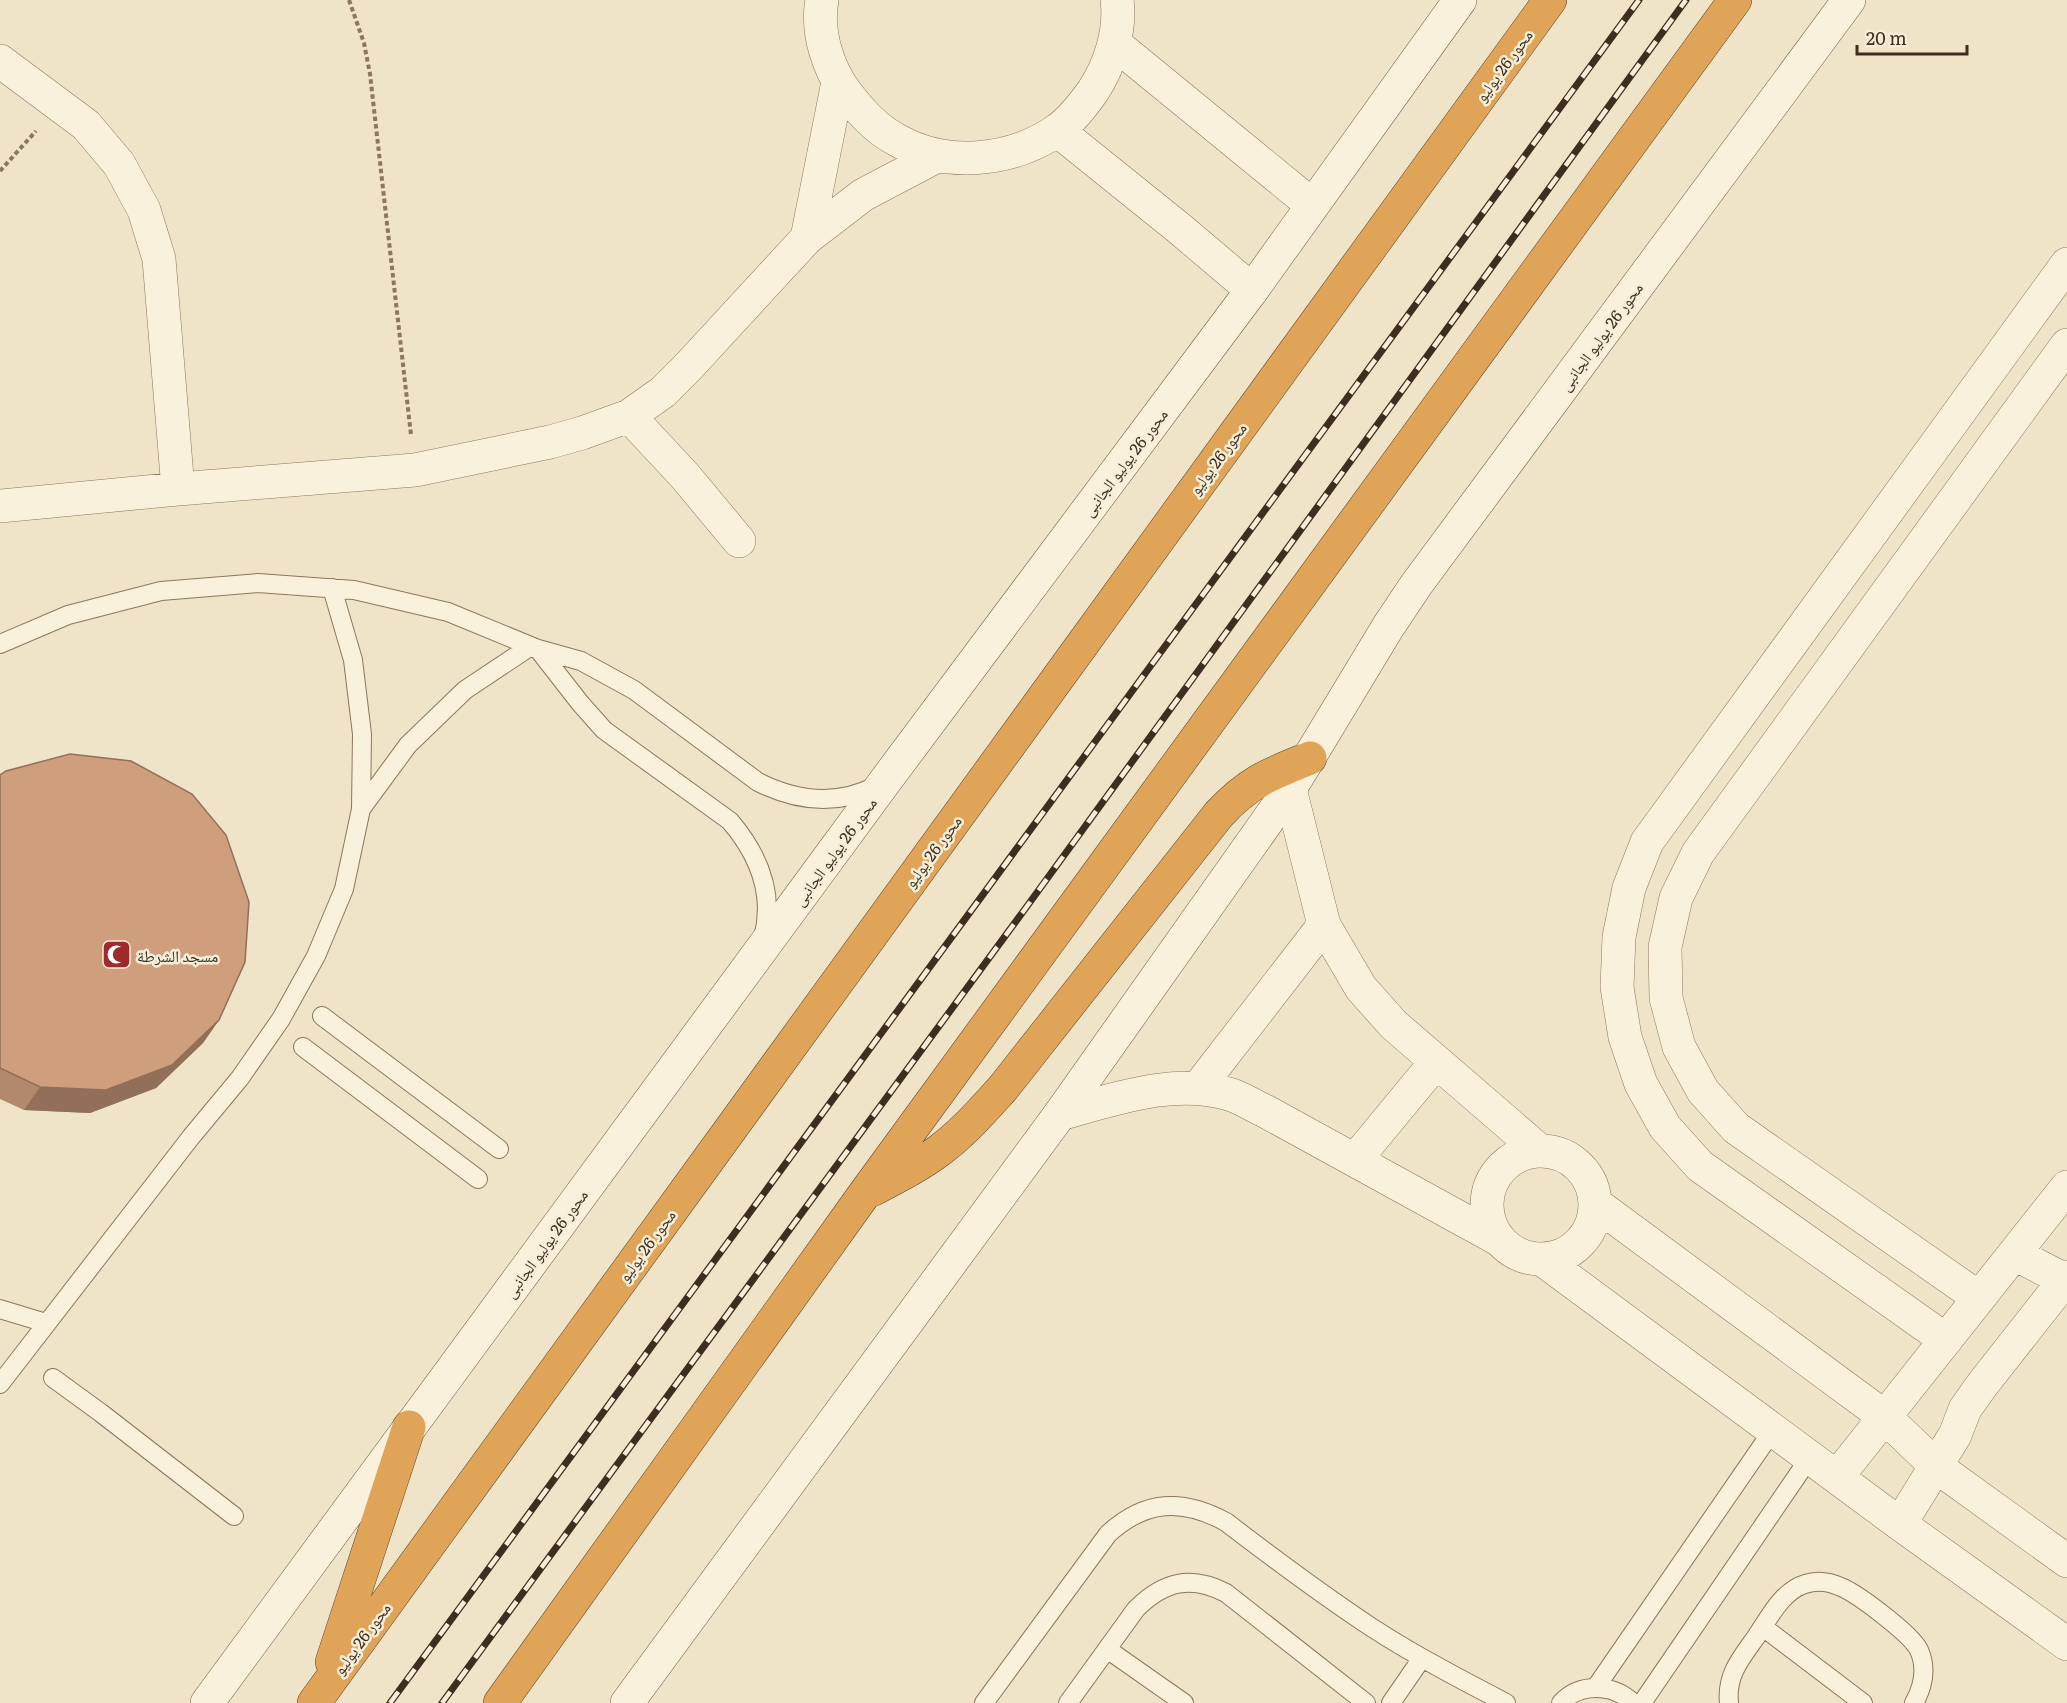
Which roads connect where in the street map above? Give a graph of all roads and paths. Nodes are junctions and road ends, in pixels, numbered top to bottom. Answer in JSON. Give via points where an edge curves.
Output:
{"nodes":[{"id":1,"x":349,"y":0,"type":"edge"},
{"id":2,"x":1117,"y":0,"type":"edge"},
{"id":3,"x":1460,"y":0,"type":"edge"},
{"id":4,"x":1550,"y":0,"type":"edge"},
{"id":5,"x":1735,"y":0,"type":"edge"},
{"id":6,"x":1849,"y":0,"type":"edge"},
{"id":7,"x":819,"y":3,"type":"edge"},
{"id":8,"x":1114,"y":43,"type":"junction"},
{"id":9,"x":0,"y":61,"type":"edge"},
{"id":10,"x":838,"y":82,"type":"junction"},
{"id":11,"x":60,"y":105,"type":"junction"},
{"id":12,"x":1057,"y":130,"type":"junction"},
{"id":13,"x":937,"y":156,"type":"junction"},
{"id":14,"x":0,"y":171,"type":"edge"},
{"id":15,"x":1312,"y":205,"type":"junction"},
{"id":16,"x":807,"y":238,"type":"junction"},
{"id":17,"x":2067,"y":264,"type":"edge"},
{"id":18,"x":1252,"y":290,"type":"junction"},
{"id":19,"x":2067,"y":345,"type":"edge"},
{"id":20,"x":629,"y":416,"type":"junction"},
{"id":21,"x":415,"y":470,"type":"junction"},
{"id":22,"x":178,"y":489,"type":"junction"},
{"id":23,"x":0,"y":506,"type":"edge"},
{"id":24,"x":739,"y":540,"type":"dead end"},
{"id":25,"x":332,"y":588,"type":"junction"},
{"id":26,"x":0,"y":644,"type":"edge"},
{"id":27,"x":534,"y":647,"type":"junction"},
{"id":28,"x":1310,"y":758,"type":"junction"},
{"id":29,"x":886,"y":780,"type":"junction"},
{"id":30,"x":1290,"y":789,"type":"junction"},
{"id":31,"x":361,"y":809,"type":"junction"},
{"id":32,"x":1324,"y":925,"type":"junction"},
{"id":33,"x":760,"y":951,"type":"junction"},
{"id":34,"x":322,"y":1016,"type":"dead end"},
{"id":35,"x":303,"y":1047,"type":"dead end"},
{"id":36,"x":1436,"y":1062,"type":"junction"},
{"id":37,"x":1198,"y":1088,"type":"junction"},
{"id":38,"x":1060,"y":1114,"type":"junction"},
{"id":39,"x":499,"y":1149,"type":"dead end"},
{"id":40,"x":1540,"y":1151,"type":"junction"},
{"id":41,"x":1355,"y":1160,"type":"junction"},
{"id":42,"x":478,"y":1179,"type":"dead end"},
{"id":43,"x":2066,"y":1190,"type":"edge"},
{"id":44,"x":865,"y":1193,"type":"junction"},
{"id":45,"x":1596,"y":1204,"type":"junction"},
{"id":46,"x":1498,"y":1239,"type":"junction"},
{"id":47,"x":2015,"y":1254,"type":"junction"},
{"id":48,"x":1543,"y":1260,"type":"junction"},
{"id":49,"x":2066,"y":1279,"type":"edge"},
{"id":50,"x":1979,"y":1298,"type":"junction"},
{"id":51,"x":0,"y":1309,"type":"edge"},
{"id":52,"x":46,"y":1323,"type":"junction"},
{"id":53,"x":1946,"y":1340,"type":"junction"},
{"id":54,"x":53,"y":1378,"type":"dead end"},
{"id":55,"x":0,"y":1384,"type":"edge"},
{"id":56,"x":1885,"y":1417,"type":"junction"},
{"id":57,"x":409,"y":1427,"type":"junction"},
{"id":58,"x":1773,"y":1430,"type":"junction"},
{"id":59,"x":1810,"y":1457,"type":"junction"},
{"id":60,"x":1936,"y":1467,"type":"junction"},
{"id":61,"x":1837,"y":1477,"type":"junction"},
{"id":62,"x":234,"y":1516,"type":"dead end"},
{"id":63,"x":1900,"y":1524,"type":"junction"},
{"id":64,"x":2067,"y":1561,"type":"edge"},
{"id":65,"x":1763,"y":1627,"type":"junction"},
{"id":66,"x":2067,"y":1644,"type":"edge"},
{"id":67,"x":1107,"y":1649,"type":"junction"},
{"id":68,"x":1422,"y":1658,"type":"junction"},
{"id":69,"x":1596,"y":1687,"type":"junction"},
{"id":70,"x":318,"y":1697,"type":"edge"},
{"id":71,"x":207,"y":1703,"type":"edge"},
{"id":72,"x":500,"y":1703,"type":"edge"},
{"id":73,"x":627,"y":1703,"type":"edge"},
{"id":74,"x":984,"y":1703,"type":"edge"},
{"id":75,"x":1068,"y":1703,"type":"edge"},
{"id":76,"x":1184,"y":1703,"type":"edge"},
{"id":77,"x":1366,"y":1703,"type":"edge"},
{"id":78,"x":1391,"y":1703,"type":"edge"},
{"id":79,"x":1506,"y":1703,"type":"edge"},
{"id":80,"x":1561,"y":1703,"type":"edge"},
{"id":81,"x":1633,"y":1703,"type":"edge"},
{"id":82,"x":1642,"y":1703,"type":"edge"},
{"id":83,"x":1729,"y":1703,"type":"edge"},
{"id":84,"x":1863,"y":1703,"type":"edge"},
{"id":85,"x":1914,"y":1703,"type":"edge"}],
"edges":[{"from":1,"to":21,"type":"path","via":[[370,74]]},
{"from":2,"to":8,"type":"street"},
{"from":3,"to":15,"type":"street","name":"محور 26 يوليو الجانبى"},
{"from":4,"to":70,"type":"highway","name":"محور 26 يوليو"},
{"from":5,"to":44,"type":"highway"},
{"from":6,"to":28,"type":"street","name":"محور 26 يوليو الجانبى","via":[[1416,585]]},
{"from":7,"to":10,"type":"street","via":[[824,47]]},
{"from":8,"to":12,"type":"street","via":[[1102,76],[1083,106]]},
{"from":8,"to":15,"type":"street"},
{"from":9,"to":11,"type":"street"},
{"from":10,"to":13,"type":"street","via":[[863,115],[897,141]]},
{"from":10,"to":16,"type":"street"},
{"from":11,"to":14,"type":"path"},
{"from":11,"to":22,"type":"street","via":[[86,125],[119,164],[144,210],[159,259]]},
{"from":12,"to":13,"type":"street","via":[[1020,150],[989,157]]},
{"from":12,"to":18,"type":"street"},
{"from":13,"to":16,"type":"street","via":[[863,195]]},
{"from":15,"to":18,"type":"street","name":"محور 26 يوليو الجانبى"},
{"from":16,"to":20,"type":"street","via":[[680,375]]},
{"from":17,"to":53,"type":"street","via":[[1647,842],[1629,888],[1619,937],[1617,987],[1625,1037],[1641,1084],[1665,1127],[1700,1166]]},
{"from":18,"to":29,"type":"street","name":"محور 26 يوليو الجانبى"},
{"from":19,"to":50,"type":"street","via":[[1698,853],[1676,898],[1665,947],[1665,998],[1679,1047],[1709,1098],[1736,1128]]},
{"from":20,"to":21,"type":"street","via":[[550,442]]},
{"from":20,"to":24,"type":"street"},
{"from":21,"to":22,"type":"street"},
{"from":22,"to":23,"type":"street"},
{"from":25,"to":26,"type":"lane","via":[[258,583],[161,591],[68,615]]},
{"from":25,"to":27,"type":"lane","via":[[448,612]]},
{"from":25,"to":31,"type":"lane","via":[[353,660],[363,734]]},
{"from":27,"to":29,"type":"lane","via":[[581,661],[634,690],[758,782],[778,792],[822,800],[866,791]]},
{"from":27,"to":31,"type":"lane","via":[[465,690],[408,745]]},
{"from":27,"to":33,"type":"lane","via":[[604,730],[730,821],[745,839],[764,881],[766,928]]},
{"from":28,"to":30,"type":"street","name":"محور 26 يوليو الجانبى"},
{"from":28,"to":44,"type":"highway","via":[[1272,773],[1234,798],[974,1120],[940,1150]]},
{"from":29,"to":33,"type":"street","name":"محور 26 يوليو الجانبى"},
{"from":30,"to":32,"type":"street"},
{"from":30,"to":38,"type":"street","name":"محور 26 يوليو الجانبى"},
{"from":31,"to":52,"type":"lane","via":[[344,889],[316,956],[281,1019],[240,1078]]},
{"from":32,"to":36,"type":"street","via":[[1361,988],[1394,1025]]},
{"from":32,"to":37,"type":"street"},
{"from":33,"to":57,"type":"street","name":"محور 26 يوليو الجانبى"},
{"from":34,"to":39,"type":"lane"},
{"from":35,"to":42,"type":"lane"},
{"from":36,"to":40,"type":"street"},
{"from":36,"to":41,"type":"street"},
{"from":37,"to":38,"type":"street","via":[[1162,1088]]},
{"from":37,"to":41,"type":"street","via":[[1233,1095]]},
{"from":38,"to":73,"type":"street","name":"محور 26 يوليو الجانبى"},
{"from":40,"to":45,"type":"street","via":[[1573,1160],[1593,1187]]},
{"from":40,"to":46,"type":"street","via":[[1508,1162],[1496,1175],[1486,1207]]},
{"from":41,"to":46,"type":"street"},
{"from":43,"to":47,"type":"street"},
{"from":44,"to":72,"type":"highway"},
{"from":45,"to":48,"type":"street","via":[[1587,1236],[1575,1249]]},
{"from":45,"to":56,"type":"street"},
{"from":46,"to":48,"type":"street","via":[[1526,1258]]},
{"from":47,"to":49,"type":"street"},
{"from":47,"to":50,"type":"street"},
{"from":48,"to":58,"type":"street"},
{"from":49,"to":60,"type":"street","via":[[1982,1384]]},
{"from":50,"to":53,"type":"street"},
{"from":51,"to":52,"type":"lane"},
{"from":52,"to":55,"type":"lane"},
{"from":53,"to":56,"type":"street"},
{"from":54,"to":62,"type":"lane"},
{"from":56,"to":60,"type":"street"},
{"from":56,"to":61,"type":"street"},
{"from":57,"to":70,"type":"highway"},
{"from":57,"to":71,"type":"street","name":"محور 26 يوليو الجانبى"},
{"from":58,"to":59,"type":"street"},
{"from":58,"to":69,"type":"lane"},
{"from":59,"to":61,"type":"street"},
{"from":59,"to":82,"type":"lane"},
{"from":60,"to":63,"type":"street"},
{"from":60,"to":64,"type":"street"},
{"from":61,"to":63,"type":"street"},
{"from":63,"to":66,"type":"street"},
{"from":65,"to":83,"type":"lane","via":[[1731,1675]]},
{"from":65,"to":84,"type":"lane"},
{"from":65,"to":85,"type":"lane","via":[[1782,1600],[1804,1584],[1817,1581],[1844,1587],[1913,1640],[1923,1671]]},
{"from":67,"to":75,"type":"lane"},
{"from":67,"to":76,"type":"lane"},
{"from":67,"to":77,"type":"lane","via":[[1148,1598],[1162,1589],[1195,1582],[1226,1593]]},
{"from":68,"to":74,"type":"lane","via":[[1323,1594],[1226,1522],[1192,1507],[1174,1505],[1138,1512],[1108,1534]]},
{"from":68,"to":78,"type":"lane"},
{"from":68,"to":79,"type":"lane"},
{"from":69,"to":80,"type":"lane","via":[[1579,1690]]},
{"from":69,"to":81,"type":"lane","via":[[1612,1689]]}]}
